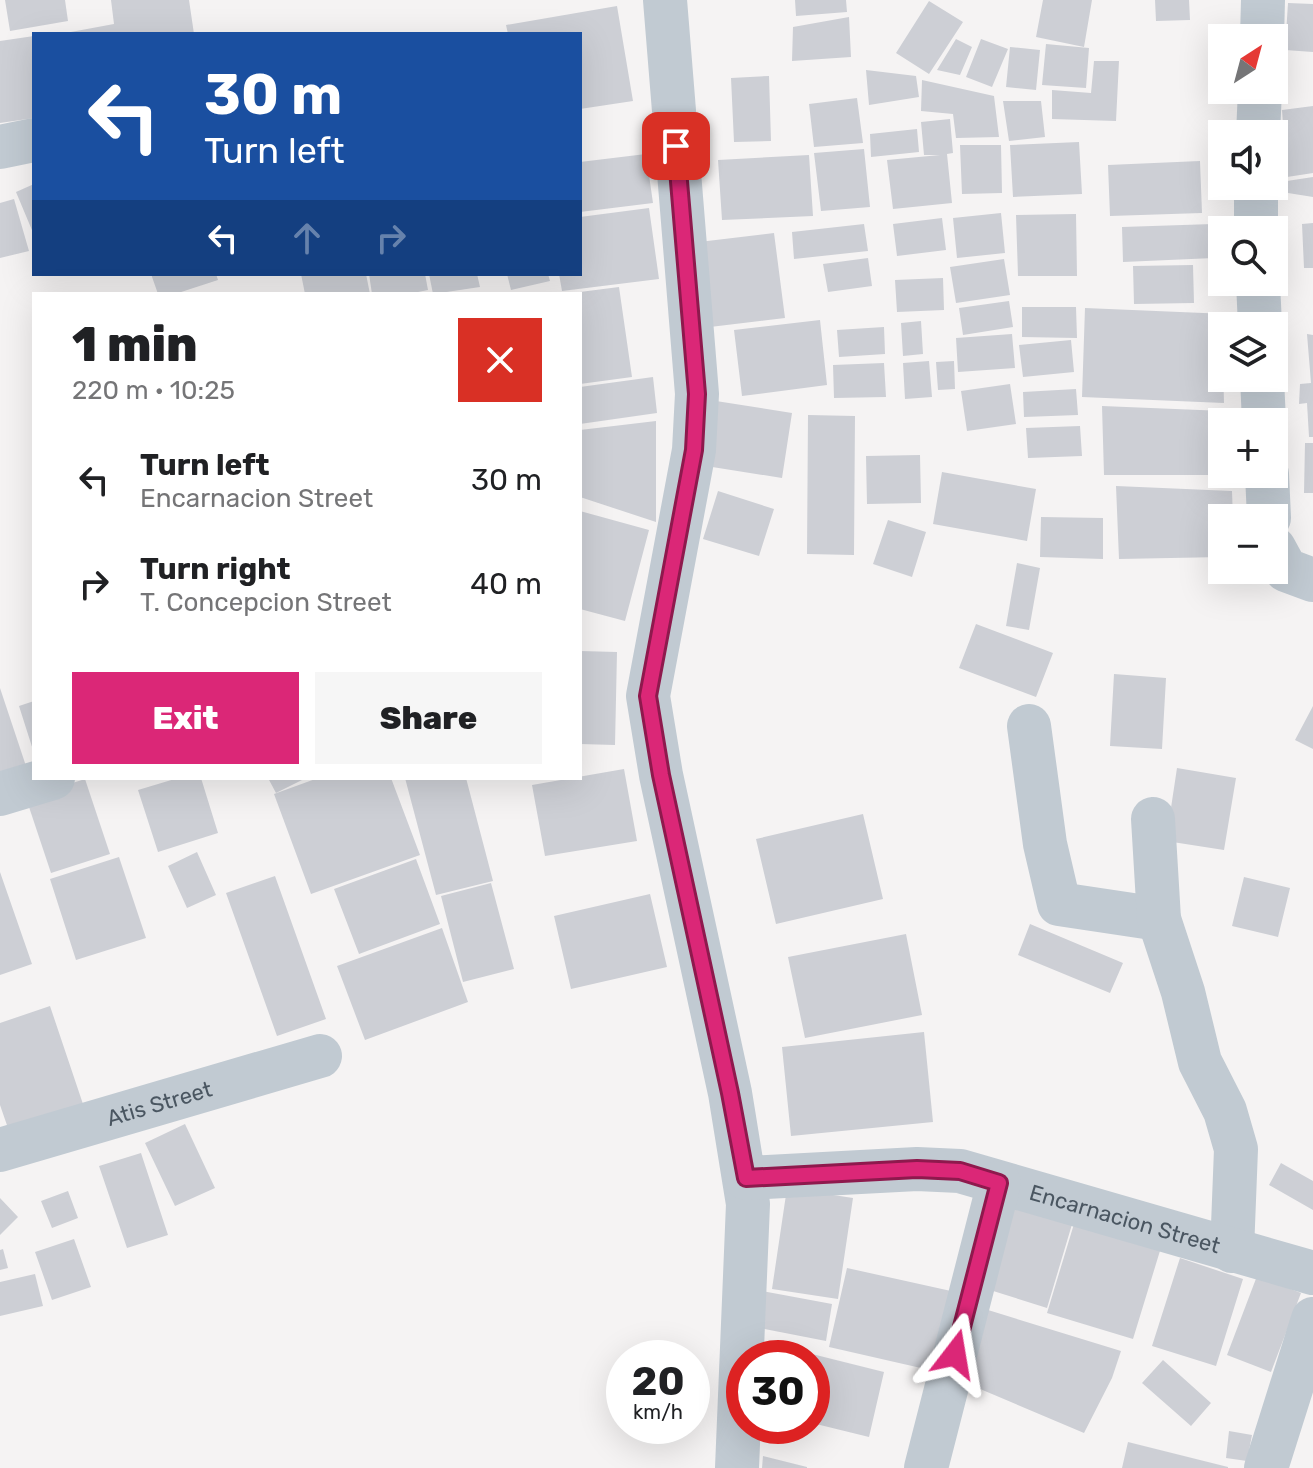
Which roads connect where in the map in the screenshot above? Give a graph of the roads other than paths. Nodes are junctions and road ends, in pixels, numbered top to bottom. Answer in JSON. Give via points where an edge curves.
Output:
{"nodes":[{"id":1,"x":665,"y":0,"type":"edge"},
{"id":2,"x":1263,"y":0,"type":"edge"},
{"id":3,"x":1262,"y":24,"type":"edge"},
{"id":4,"x":32,"y":140,"type":"edge"},
{"id":5,"x":0,"y":147,"type":"edge"},
{"id":6,"x":1288,"y":571,"type":"edge"},
{"id":7,"x":1313,"y":580,"type":"edge"},
{"id":8,"x":1029,"y":726,"type":"dead end"},
{"id":9,"x":46,"y":780,"type":"edge"},
{"id":10,"x":0,"y":794,"type":"edge"},
{"id":11,"x":1153,"y":819,"type":"dead end"},
{"id":12,"x":1159,"y":919,"type":"junction"},
{"id":13,"x":320,"y":1056,"type":"dead end"},
{"id":14,"x":0,"y":1150,"type":"edge"},
{"id":15,"x":746,"y":1178,"type":"junction"},
{"id":16,"x":999,"y":1183,"type":"junction"},
{"id":17,"x":1232,"y":1251,"type":"junction"},
{"id":18,"x":1313,"y":1273,"type":"edge"},
{"id":19,"x":1313,"y":1319,"type":"edge"},
{"id":20,"x":737,"y":1468,"type":"edge"},
{"id":21,"x":926,"y":1468,"type":"edge"},
{"id":22,"x":1266,"y":1468,"type":"edge"}],
"edges":[{"from":1,"to":15,"type":"street","via":[[697,394],[694,450],[648,696]]},
{"from":2,"to":3,"type":"street"},
{"from":4,"to":5,"type":"street"},
{"from":6,"to":7,"type":"street"},
{"from":8,"to":12,"type":"street","via":[[1059,904]]},
{"from":9,"to":10,"type":"street"},
{"from":11,"to":12,"type":"street"},
{"from":12,"to":17,"type":"street","via":[[1200,1062],[1225,1111],[1236,1149]]},
{"from":13,"to":14,"type":"street","name":"Atis Street"},
{"from":15,"to":16,"type":"street","name":"Encarnacion Street","via":[[917,1169],[960,1171]]},
{"from":15,"to":20,"type":"street"},
{"from":16,"to":17,"type":"street","name":"Encarnacion Street"},
{"from":16,"to":21,"type":"street"},
{"from":17,"to":18,"type":"street","name":"Encarnacion Street"},
{"from":19,"to":22,"type":"street"}]}
